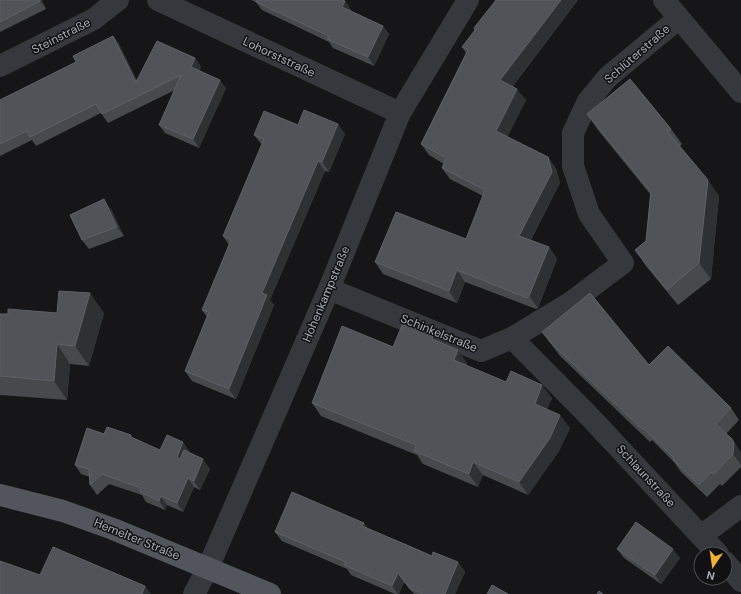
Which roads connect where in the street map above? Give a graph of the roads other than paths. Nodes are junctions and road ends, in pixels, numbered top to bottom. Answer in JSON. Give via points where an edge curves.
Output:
{"nodes":[{"id":1,"x":118,"y":0,"type":"edge"},
{"id":2,"x":158,"y":0,"type":"edge"},
{"id":3,"x":468,"y":0,"type":"edge"},
{"id":4,"x":664,"y":0,"type":"edge"},
{"id":5,"x":679,"y":18,"type":"junction"},
{"id":6,"x":0,"y":66,"type":"edge"},
{"id":7,"x":741,"y":92,"type":"edge"},
{"id":8,"x":400,"y":112,"type":"junction"},
{"id":9,"x":623,"y":263,"type":"joint"},
{"id":10,"x":329,"y":289,"type":"junction"},
{"id":11,"x":512,"y":338,"type":"junction"},
{"id":12,"x":0,"y":495,"type":"edge"},
{"id":13,"x":741,"y":506,"type":"edge"},
{"id":14,"x":701,"y":536,"type":"junction"},
{"id":15,"x":710,"y":546,"type":"edge"},
{"id":16,"x":208,"y":568,"type":"junction"},
{"id":17,"x":733,"y":572,"type":"edge"},
{"id":18,"x":741,"y":581,"type":"edge"},
{"id":19,"x":194,"y":594,"type":"edge"},
{"id":20,"x":270,"y":594,"type":"edge"}],
"edges":[{"from":1,"to":6,"type":"street","name":"Steinstraße","via":[[94,19]]},
{"from":2,"to":8,"type":"street","name":"Lohorststraße"},
{"from":3,"to":8,"type":"street","name":"Hohenkampstraße"},
{"from":4,"to":5,"type":"street"},
{"from":5,"to":7,"type":"street"},
{"from":5,"to":9,"type":"street","name":"Schlüterstraße","via":[[608,77],[588,101],[573,133],[573,166],[589,214]]},
{"from":8,"to":10,"type":"street","name":"Hohenkampstraße"},
{"from":9,"to":11,"type":"street","name":"Schinkelstraße","via":[[570,303]]},
{"from":10,"to":11,"type":"street","name":"Schinkelstraße","via":[[481,351]]},
{"from":10,"to":16,"type":"street","name":"Hohenkampstraße"},
{"from":11,"to":14,"type":"street","name":"Schlaunstraße"},
{"from":12,"to":16,"type":"main road","name":"Hemelter Straße","via":[[113,529]]},
{"from":13,"to":14,"type":"street"},
{"from":14,"to":15,"type":"street","name":"Schlaunstraße"},
{"from":16,"to":19,"type":"street","name":"Hohenkampstraße"},
{"from":16,"to":20,"type":"main road","name":"Hemelter Straße"},
{"from":17,"to":18,"type":"street"}]}
